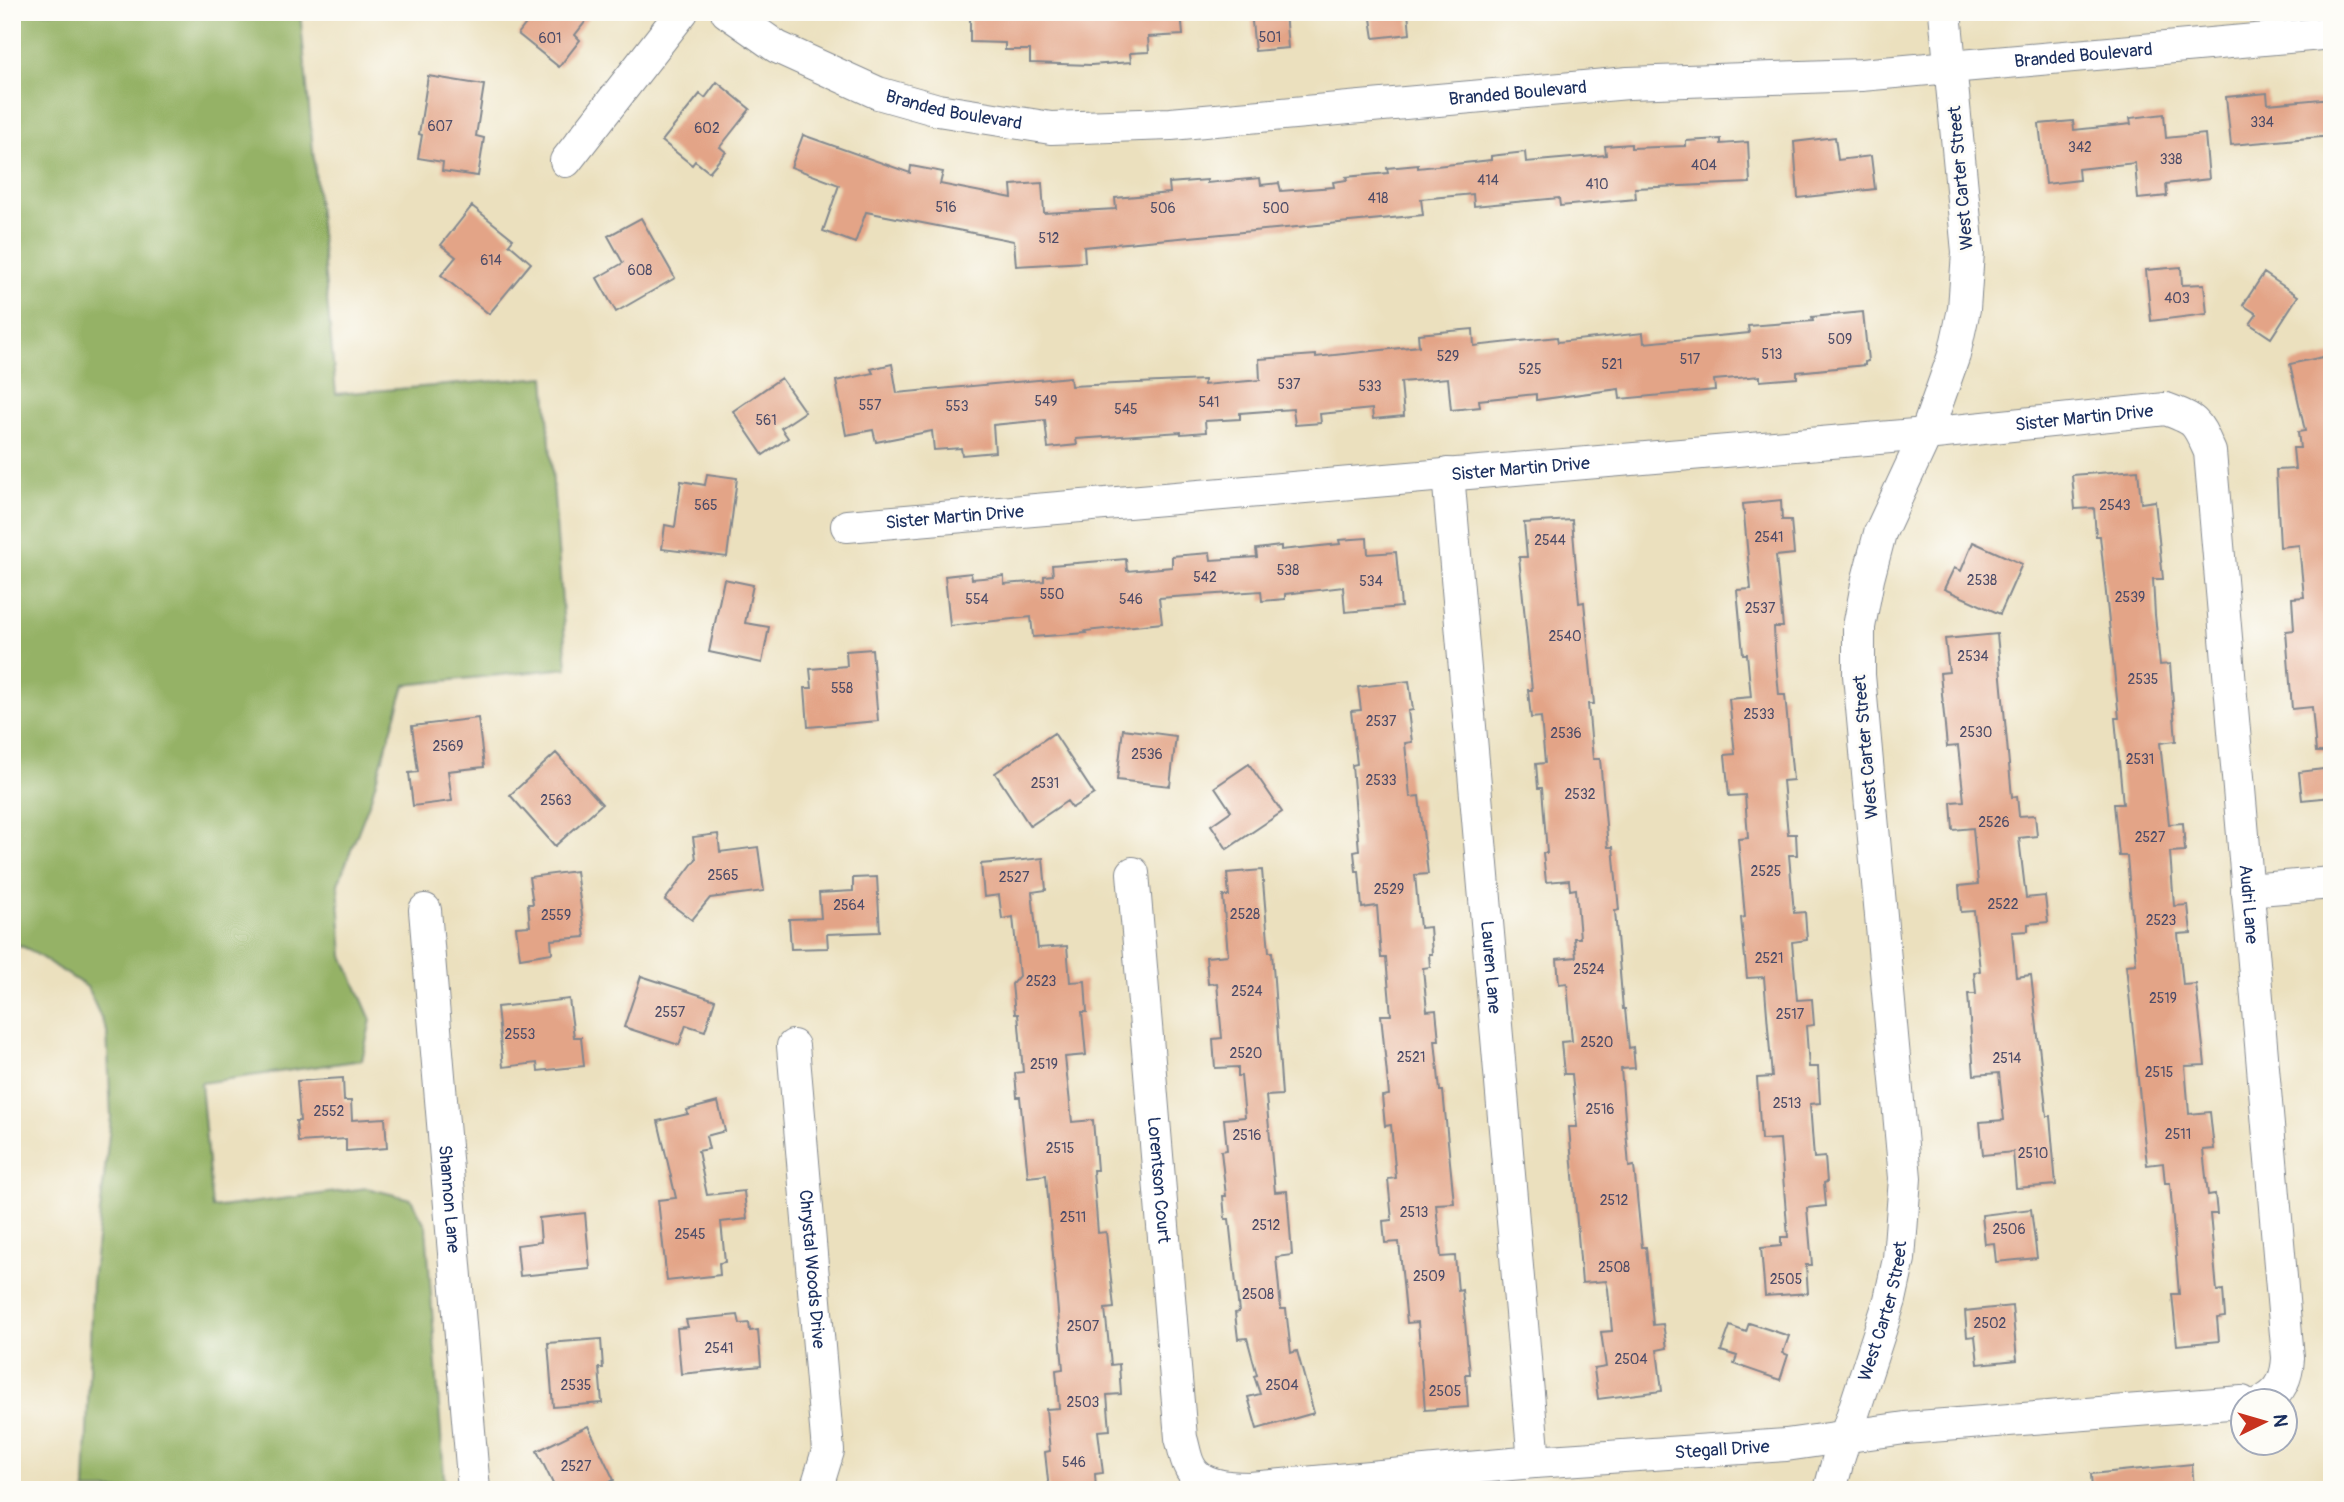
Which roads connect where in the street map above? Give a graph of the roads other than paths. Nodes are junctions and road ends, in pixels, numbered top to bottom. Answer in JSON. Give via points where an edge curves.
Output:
{"nodes":[{"id":1,"x":682,"y":12,"type":"edge"},
{"id":2,"x":727,"y":12,"type":"edge"},
{"id":3,"x":1945,"y":12,"type":"edge"},
{"id":4,"x":2332,"y":33,"type":"edge"},
{"id":5,"x":1950,"y":66,"type":"junction"},
{"id":6,"x":566,"y":161,"type":"dead end"},
{"id":7,"x":2190,"y":418,"type":"joint"},
{"id":8,"x":1926,"y":434,"type":"junction"},
{"id":9,"x":1448,"y":474,"type":"junction"},
{"id":10,"x":847,"y":526,"type":"dead end"},
{"id":11,"x":1133,"y":873,"type":"dead end"},
{"id":12,"x":2332,"y":883,"type":"edge"},
{"id":13,"x":2247,"y":890,"type":"junction"},
{"id":14,"x":425,"y":910,"type":"dead end"},
{"id":15,"x":793,"y":1046,"type":"dead end"},
{"id":16,"x":2279,"y":1386,"type":"edge"},
{"id":17,"x":2228,"y":1403,"type":"edge"},
{"id":18,"x":1846,"y":1436,"type":"junction"},
{"id":19,"x":1534,"y":1462,"type":"junction"},
{"id":20,"x":1202,"y":1479,"type":"joint"},
{"id":21,"x":474,"y":1490,"type":"edge"},
{"id":22,"x":816,"y":1490,"type":"edge"},
{"id":23,"x":1830,"y":1490,"type":"edge"}],
"edges":[{"from":1,"to":6,"type":"street"},
{"from":2,"to":5,"type":"street","name":"Branded Boulevard","via":[[777,47],[878,93],[938,110],[1051,128],[1171,124],[1628,83],[1861,75]]},
{"from":3,"to":5,"type":"street","name":"West Carter Street"},
{"from":4,"to":5,"type":"street","name":"Branded Boulevard"},
{"from":5,"to":8,"type":"street","name":"West Carter Street","via":[[1968,252],[1964,309],[1954,355]]},
{"from":7,"to":8,"type":"street","name":"Sister Martin Drive","via":[[2166,409]]},
{"from":7,"to":13,"type":"street","name":"Audri Lane","via":[[2197,422],[2210,452]]},
{"from":8,"to":9,"type":"street","name":"Sister Martin Drive"},
{"from":8,"to":18,"type":"street","name":"West Carter Street","via":[[1880,533],[1859,627],[1859,676],[1905,1178],[1899,1259],[1890,1300]]},
{"from":9,"to":10,"type":"street","name":"Sister Martin Drive"},
{"from":9,"to":19,"type":"street","name":"Lauren Lane"},
{"from":11,"to":20,"type":"street","name":"Lorentson Court","via":[[1181,1438],[1189,1468]]},
{"from":12,"to":13,"type":"street"},
{"from":13,"to":16,"type":"street","name":"Audri Lane","via":[[2288,1358],[2288,1374]]},
{"from":14,"to":21,"type":"street","name":"Shannon Lane"},
{"from":15,"to":22,"type":"street","name":"Chrystal Woods Drive","via":[[828,1451]]},
{"from":17,"to":18,"type":"street","name":"Stegall Drive"},
{"from":18,"to":19,"type":"street","name":"Stegall Drive","via":[[1786,1445]]},
{"from":18,"to":23,"type":"street","name":"West Carter Street"},
{"from":19,"to":20,"type":"street","name":"Stegall Drive","via":[[1250,1488],[1228,1488]]}]}
